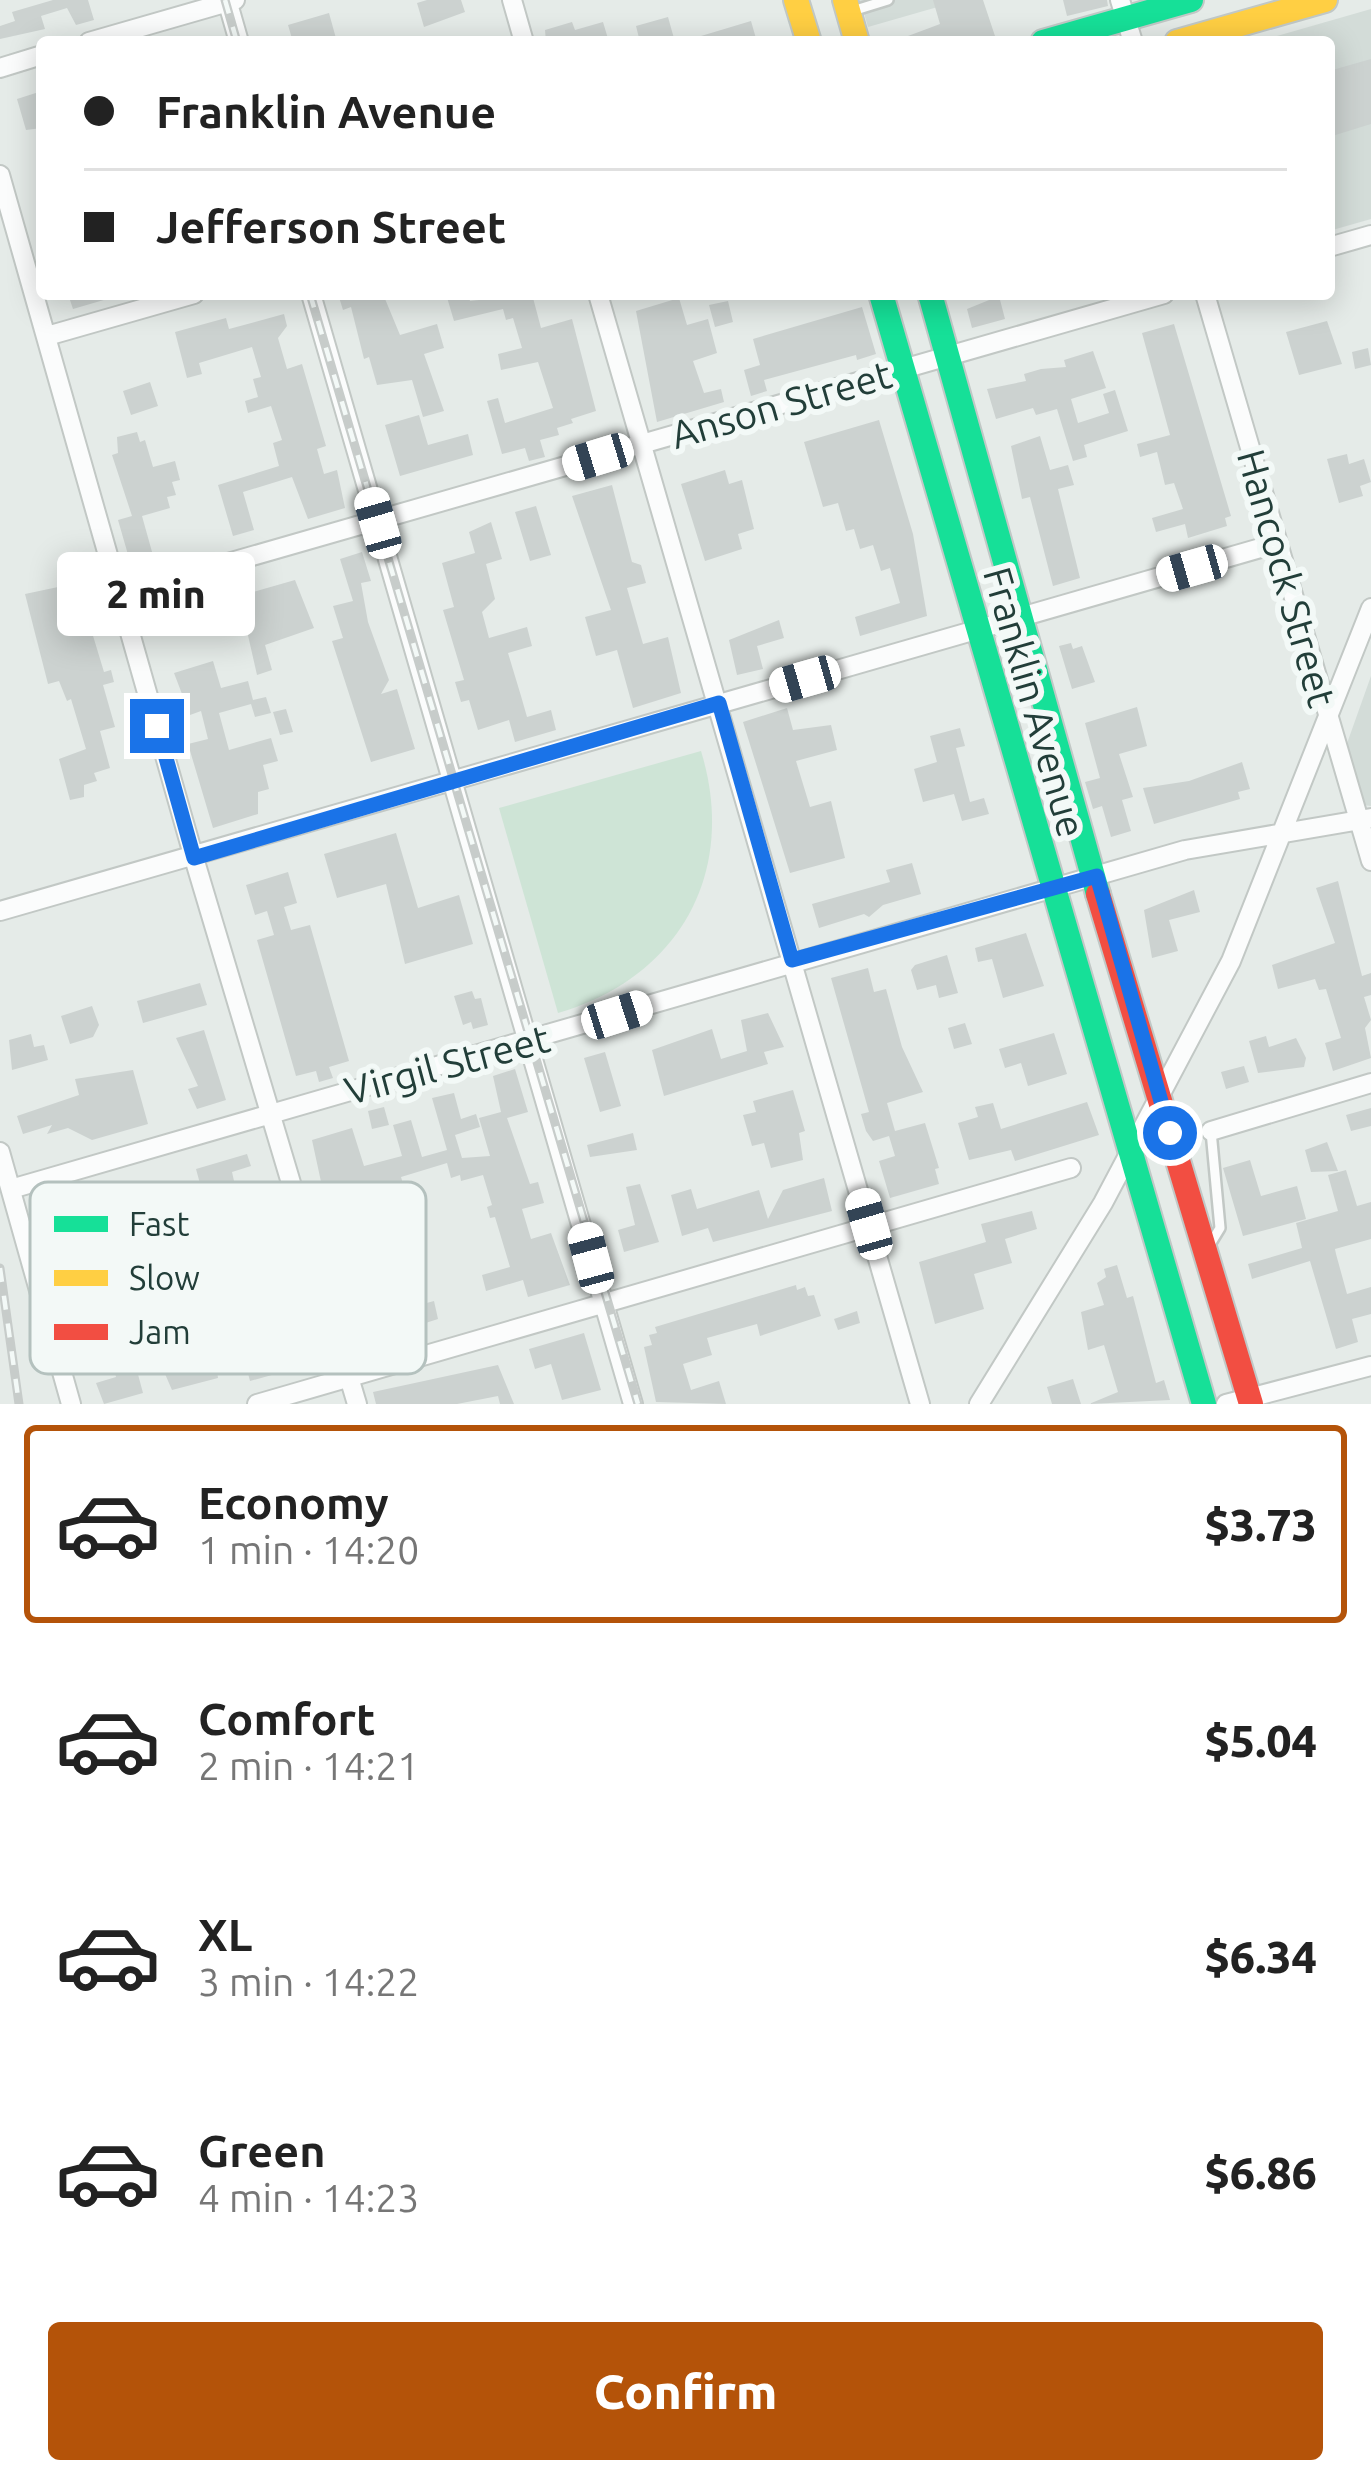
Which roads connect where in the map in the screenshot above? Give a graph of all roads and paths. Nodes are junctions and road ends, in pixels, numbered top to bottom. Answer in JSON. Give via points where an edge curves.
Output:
{"nodes":[{"id":1,"x":512,"y":0,"type":"edge"},
{"id":2,"x":796,"y":0,"type":"edge"},
{"id":3,"x":888,"y":0,"type":"edge"},
{"id":4,"x":1325,"y":0,"type":"edge"},
{"id":5,"x":230,"y":1,"type":"edge"},
{"id":6,"x":1174,"y":2,"type":"edge"},
{"id":7,"x":847,"y":6,"type":"edge"},
{"id":8,"x":1126,"y":20,"type":"edge"},
{"id":9,"x":110,"y":36,"type":"edge"},
{"id":10,"x":237,"y":36,"type":"edge"},
{"id":11,"x":522,"y":36,"type":"edge"},
{"id":12,"x":807,"y":36,"type":"edge"},
{"id":13,"x":855,"y":36,"type":"edge"},
{"id":14,"x":1066,"y":36,"type":"edge"},
{"id":15,"x":1177,"y":36,"type":"edge"},
{"id":16,"x":1198,"y":36,"type":"edge"},
{"id":17,"x":36,"y":58,"type":"edge"},
{"id":18,"x":0,"y":68,"type":"edge"},
{"id":19,"x":0,"y":176,"type":"edge"},
{"id":20,"x":1371,"y":235,"type":"edge"},
{"id":21,"x":1335,"y":245,"type":"edge"},
{"id":22,"x":36,"y":299,"type":"edge"},
{"id":23,"x":36,"y":300,"type":"edge"},
{"id":24,"x":173,"y":300,"type":"edge"},
{"id":25,"x":313,"y":300,"type":"edge"},
{"id":26,"x":600,"y":300,"type":"edge"},
{"id":27,"x":883,"y":300,"type":"edge"},
{"id":28,"x":932,"y":300,"type":"edge"},
{"id":29,"x":1143,"y":300,"type":"edge"},
{"id":30,"x":1207,"y":300,"type":"edge"},
{"id":31,"x":47,"y":336,"type":"junction"},
{"id":32,"x":948,"y":355,"type":"junction"},
{"id":33,"x":902,"y":368,"type":"junction"},
{"id":34,"x":641,"y":444,"type":"junction"},
{"id":35,"x":378,"y":523,"type":"junction"},
{"id":36,"x":1278,"y":543,"type":"junction"},
{"id":37,"x":120,"y":594,"type":"junction"},
{"id":38,"x":1371,"y":608,"type":"edge"},
{"id":39,"x":1021,"y":617,"type":"junction"},
{"id":40,"x":978,"y":630,"type":"junction"},
{"id":41,"x":719,"y":703,"type":"junction"},
{"id":42,"x":1328,"y":721,"type":"junction"},
{"id":43,"x":454,"y":784,"type":"junction"},
{"id":44,"x":1365,"y":819,"type":"edge"},
{"id":45,"x":1287,"y":831,"type":"junction"},
{"id":46,"x":194,"y":858,"type":"junction"},
{"id":47,"x":1371,"y":861,"type":"edge"},
{"id":48,"x":1097,"y":876,"type":"junction"},
{"id":49,"x":1050,"y":890,"type":"junction"},
{"id":50,"x":0,"y":911,"type":"edge"},
{"id":51,"x":792,"y":960,"type":"junction"},
{"id":52,"x":530,"y":1042,"type":"junction"},
{"id":53,"x":1371,"y":1083,"type":"edge"},
{"id":54,"x":1159,"y":1095,"type":"junction"},
{"id":55,"x":273,"y":1111,"type":"junction"},
{"id":56,"x":1211,"y":1131,"type":"joint"},
{"id":57,"x":1128,"y":1150,"type":"junction"},
{"id":58,"x":0,"y":1152,"type":"edge"},
{"id":59,"x":1071,"y":1168,"type":"dead end"},
{"id":60,"x":35,"y":1182,"type":"edge"},
{"id":61,"x":294,"y":1182,"type":"edge"},
{"id":62,"x":30,"y":1183,"type":"edge"},
{"id":63,"x":11,"y":1189,"type":"junction"},
{"id":64,"x":869,"y":1224,"type":"junction"},
{"id":65,"x":1205,"y":1250,"type":"junction"},
{"id":66,"x":30,"y":1257,"type":"edge"},
{"id":67,"x":603,"y":1303,"type":"junction"},
{"id":68,"x":426,"y":1355,"type":"edge"},
{"id":69,"x":1371,"y":1366,"type":"edge"},
{"id":70,"x":63,"y":1374,"type":"edge"},
{"id":71,"x":349,"y":1374,"type":"edge"},
{"id":72,"x":360,"y":1374,"type":"edge"},
{"id":73,"x":350,"y":1377,"type":"junction"},
{"id":74,"x":1242,"y":1402,"type":"edge"},
{"id":75,"x":71,"y":1404,"type":"edge"},
{"id":76,"x":257,"y":1404,"type":"edge"},
{"id":77,"x":358,"y":1404,"type":"edge"},
{"id":78,"x":633,"y":1404,"type":"edge"},
{"id":79,"x":920,"y":1404,"type":"edge"},
{"id":80,"x":979,"y":1404,"type":"edge"},
{"id":81,"x":1204,"y":1404,"type":"edge"}],
"edges":[{"from":1,"to":11,"type":"street"},
{"from":2,"to":12,"type":"main road"},
{"from":3,"to":7,"type":"lane"},
{"from":4,"to":16,"type":"main road"},
{"from":5,"to":9,"type":"street"},
{"from":5,"to":10,"type":"street"},
{"from":6,"to":8,"type":"main road"},
{"from":6,"to":15,"type":"street"},
{"from":7,"to":13,"type":"main road"},
{"from":8,"to":14,"type":"main road"},
{"from":17,"to":18,"type":"street"},
{"from":19,"to":22,"type":"street"},
{"from":20,"to":21,"type":"street"},
{"from":23,"to":31,"type":"street"},
{"from":24,"to":31,"type":"street"},
{"from":25,"to":35,"type":"street"},
{"from":26,"to":34,"type":"street"},
{"from":27,"to":33,"type":"main road","name":"Franklin Avenue"},
{"from":28,"to":32,"type":"main road","name":"Franklin Avenue"},
{"from":29,"to":32,"type":"street","name":"Anson Street"},
{"from":30,"to":36,"type":"street","name":"Hancock Street"},
{"from":31,"to":37,"type":"street"},
{"from":32,"to":33,"type":"street","name":"Anson Street"},
{"from":32,"to":39,"type":"main road","name":"Franklin Avenue"},
{"from":33,"to":34,"type":"street","name":"Anson Street"},
{"from":33,"to":40,"type":"main road","name":"Franklin Avenue"},
{"from":34,"to":35,"type":"street","name":"Anson Street"},
{"from":34,"to":41,"type":"street"},
{"from":35,"to":37,"type":"street","name":"Anson Street"},
{"from":35,"to":43,"type":"street"},
{"from":36,"to":39,"type":"street"},
{"from":36,"to":42,"type":"street","name":"Hancock Street"},
{"from":37,"to":46,"type":"street"},
{"from":38,"to":42,"type":"street"},
{"from":39,"to":40,"type":"street"},
{"from":39,"to":48,"type":"main road","name":"Franklin Avenue"},
{"from":40,"to":41,"type":"street"},
{"from":40,"to":49,"type":"main road","name":"Franklin Avenue"},
{"from":41,"to":43,"type":"street"},
{"from":41,"to":51,"type":"street"},
{"from":42,"to":44,"type":"street","name":"Hancock Street"},
{"from":42,"to":45,"type":"street"},
{"from":43,"to":46,"type":"street"},
{"from":43,"to":52,"type":"street"},
{"from":44,"to":45,"type":"street","name":"Virgil Street"},
{"from":44,"to":47,"type":"street","name":"Hancock Street"},
{"from":45,"to":48,"type":"street","name":"Virgil Street"},
{"from":45,"to":54,"type":"street","via":[[1231,961]]},
{"from":46,"to":50,"type":"street"},
{"from":46,"to":55,"type":"street"},
{"from":48,"to":49,"type":"street","name":"Virgil Street"},
{"from":48,"to":54,"type":"main road","name":"Franklin Avenue"},
{"from":49,"to":51,"type":"street","name":"Virgil Street"},
{"from":49,"to":57,"type":"main road","name":"Franklin Avenue"},
{"from":51,"to":52,"type":"street","name":"Virgil Street"},
{"from":51,"to":64,"type":"street"},
{"from":52,"to":55,"type":"street","name":"Virgil Street"},
{"from":52,"to":67,"type":"street"},
{"from":53,"to":56,"type":"street"},
{"from":54,"to":57,"type":"street"},
{"from":54,"to":65,"type":"main road","name":"Franklin Avenue"},
{"from":55,"to":60,"type":"street","name":"Virgil Street"},
{"from":55,"to":61,"type":"street"},
{"from":56,"to":65,"type":"lane","via":[[1220,1228]]},
{"from":57,"to":80,"type":"street"},
{"from":57,"to":81,"type":"main road","name":"Franklin Avenue"},
{"from":58,"to":63,"type":"street"},
{"from":59,"to":64,"type":"street"},
{"from":62,"to":63,"type":"street","name":"Virgil Street"},
{"from":63,"to":66,"type":"street"},
{"from":64,"to":67,"type":"street"},
{"from":64,"to":79,"type":"street"},
{"from":65,"to":74,"type":"main road","name":"Franklin Avenue"},
{"from":67,"to":68,"type":"street"},
{"from":67,"to":78,"type":"street"},
{"from":69,"to":74,"type":"street"},
{"from":70,"to":75,"type":"street"},
{"from":71,"to":73,"type":"street"},
{"from":72,"to":73,"type":"street"},
{"from":73,"to":76,"type":"street"},
{"from":73,"to":77,"type":"street"}]}
